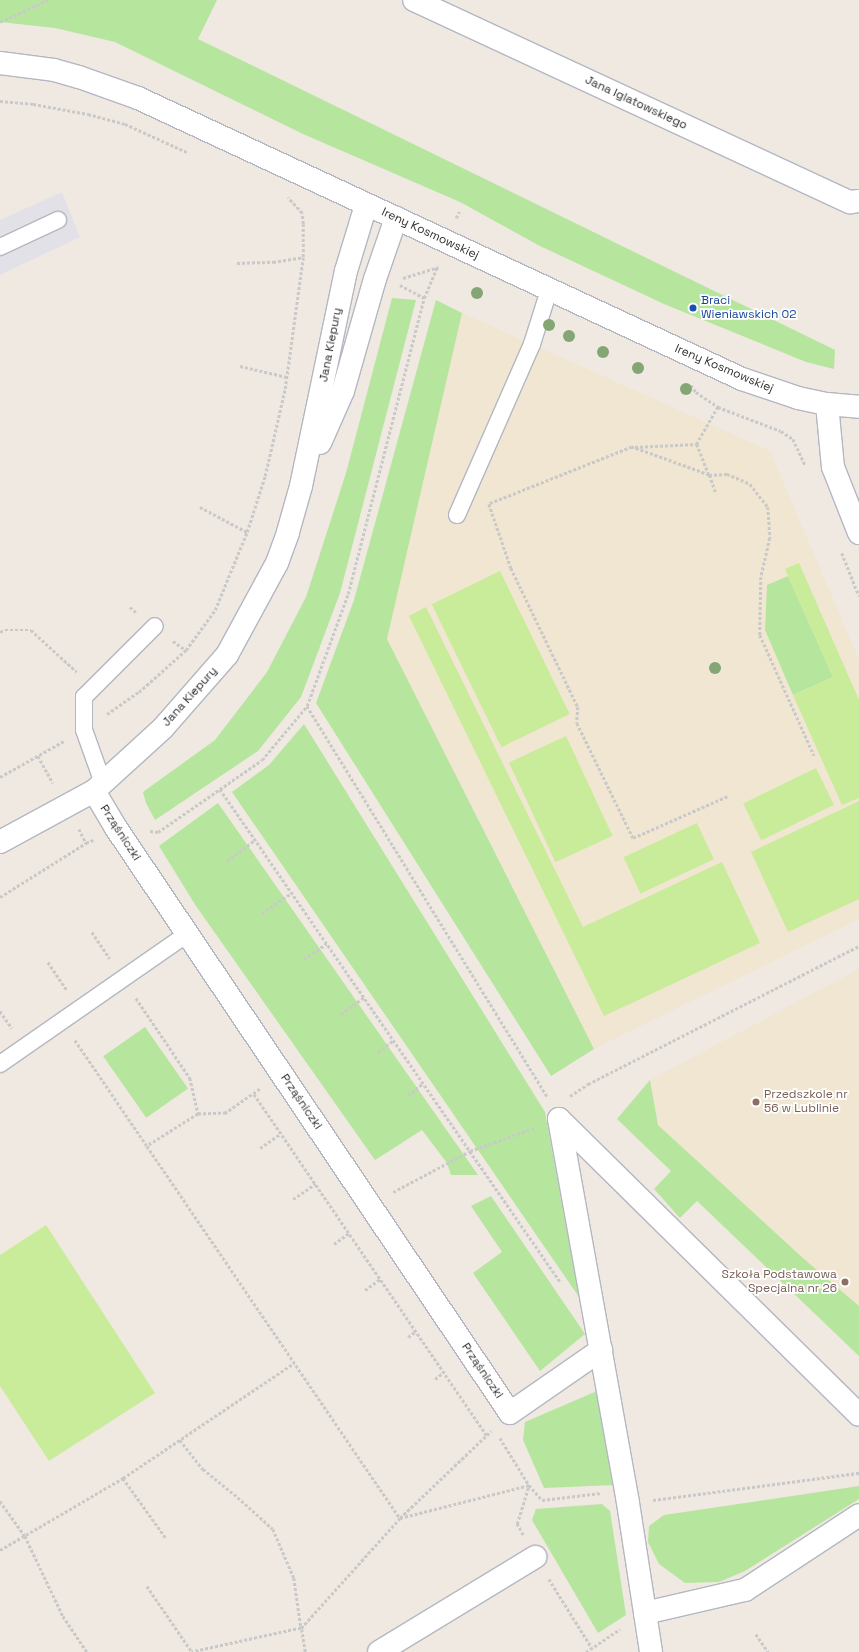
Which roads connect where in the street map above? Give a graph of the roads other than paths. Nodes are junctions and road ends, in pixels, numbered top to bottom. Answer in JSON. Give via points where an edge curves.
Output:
{"nodes":[{"id":1,"x":414,"y":0,"type":"edge"},
{"id":2,"x":0,"y":63,"type":"edge"},
{"id":3,"x":859,"y":201,"type":"edge"},
{"id":4,"x":366,"y":205,"type":"junction"},
{"id":5,"x":396,"y":218,"type":"junction"},
{"id":6,"x":58,"y":220,"type":"dead end"},
{"id":7,"x":0,"y":246,"type":"edge"},
{"id":8,"x":549,"y":290,"type":"junction"},
{"id":9,"x":827,"y":404,"type":"junction"},
{"id":10,"x":859,"y":407,"type":"edge"},
{"id":11,"x":301,"y":486,"type":"junction"},
{"id":12,"x":457,"y":515,"type":"dead end"},
{"id":13,"x":859,"y":533,"type":"edge"},
{"id":14,"x":155,"y":626,"type":"dead end"},
{"id":15,"x":98,"y":787,"type":"junction"},
{"id":16,"x":0,"y":842,"type":"edge"},
{"id":17,"x":187,"y":934,"type":"junction"},
{"id":18,"x":0,"y":1064,"type":"edge"},
{"id":19,"x":601,"y":1350,"type":"junction"},
{"id":20,"x":859,"y":1415,"type":"edge"},
{"id":21,"x":859,"y":1515,"type":"edge"},
{"id":22,"x":535,"y":1557,"type":"dead end"},
{"id":23,"x":645,"y":1613,"type":"junction"},
{"id":24,"x":379,"y":1652,"type":"edge"},
{"id":25,"x":651,"y":1652,"type":"edge"}],
"edges":[{"from":1,"to":3,"type":"street","name":"Jana Iglatowskiego","via":[[850,202]]},
{"from":2,"to":4,"type":"street","name":"Ireny Kosmowskiej","via":[[54,70],[131,95]]},
{"from":4,"to":5,"type":"street","name":"Ireny Kosmowskiej"},
{"from":4,"to":11,"type":"street","name":"Jana Kiepury","via":[[346,271]]},
{"from":5,"to":8,"type":"street","name":"Ireny Kosmowskiej"},
{"from":5,"to":11,"type":"street","name":"Jana Kiepury","via":[[375,279],[343,391]]},
{"from":6,"to":7,"type":"lane"},
{"from":8,"to":9,"type":"street","name":"Ireny Kosmowskiej","via":[[742,379],[798,398]]},
{"from":8,"to":12,"type":"lane","via":[[532,344]]},
{"from":9,"to":10,"type":"street","name":"Ireny Kosmowskiej"},
{"from":9,"to":13,"type":"street","via":[[833,467]]},
{"from":11,"to":15,"type":"street","name":"Jana Kiepury","via":[[277,563],[227,655],[164,728]]},
{"from":14,"to":15,"type":"lane","via":[[84,697],[84,730]]},
{"from":15,"to":16,"type":"street","name":"Jana Kiepury"},
{"from":15,"to":17,"type":"street","name":"Prząśniczki","via":[[116,828]]},
{"from":17,"to":18,"type":"lane"},
{"from":17,"to":19,"type":"street","name":"Prząśniczki","via":[[510,1412]]},
{"from":19,"to":20,"type":"street","via":[[556,1113]]},
{"from":19,"to":23,"type":"street"},
{"from":21,"to":23,"type":"street","via":[[745,1590]]},
{"from":22,"to":24,"type":"street"},
{"from":23,"to":25,"type":"street"}]}
